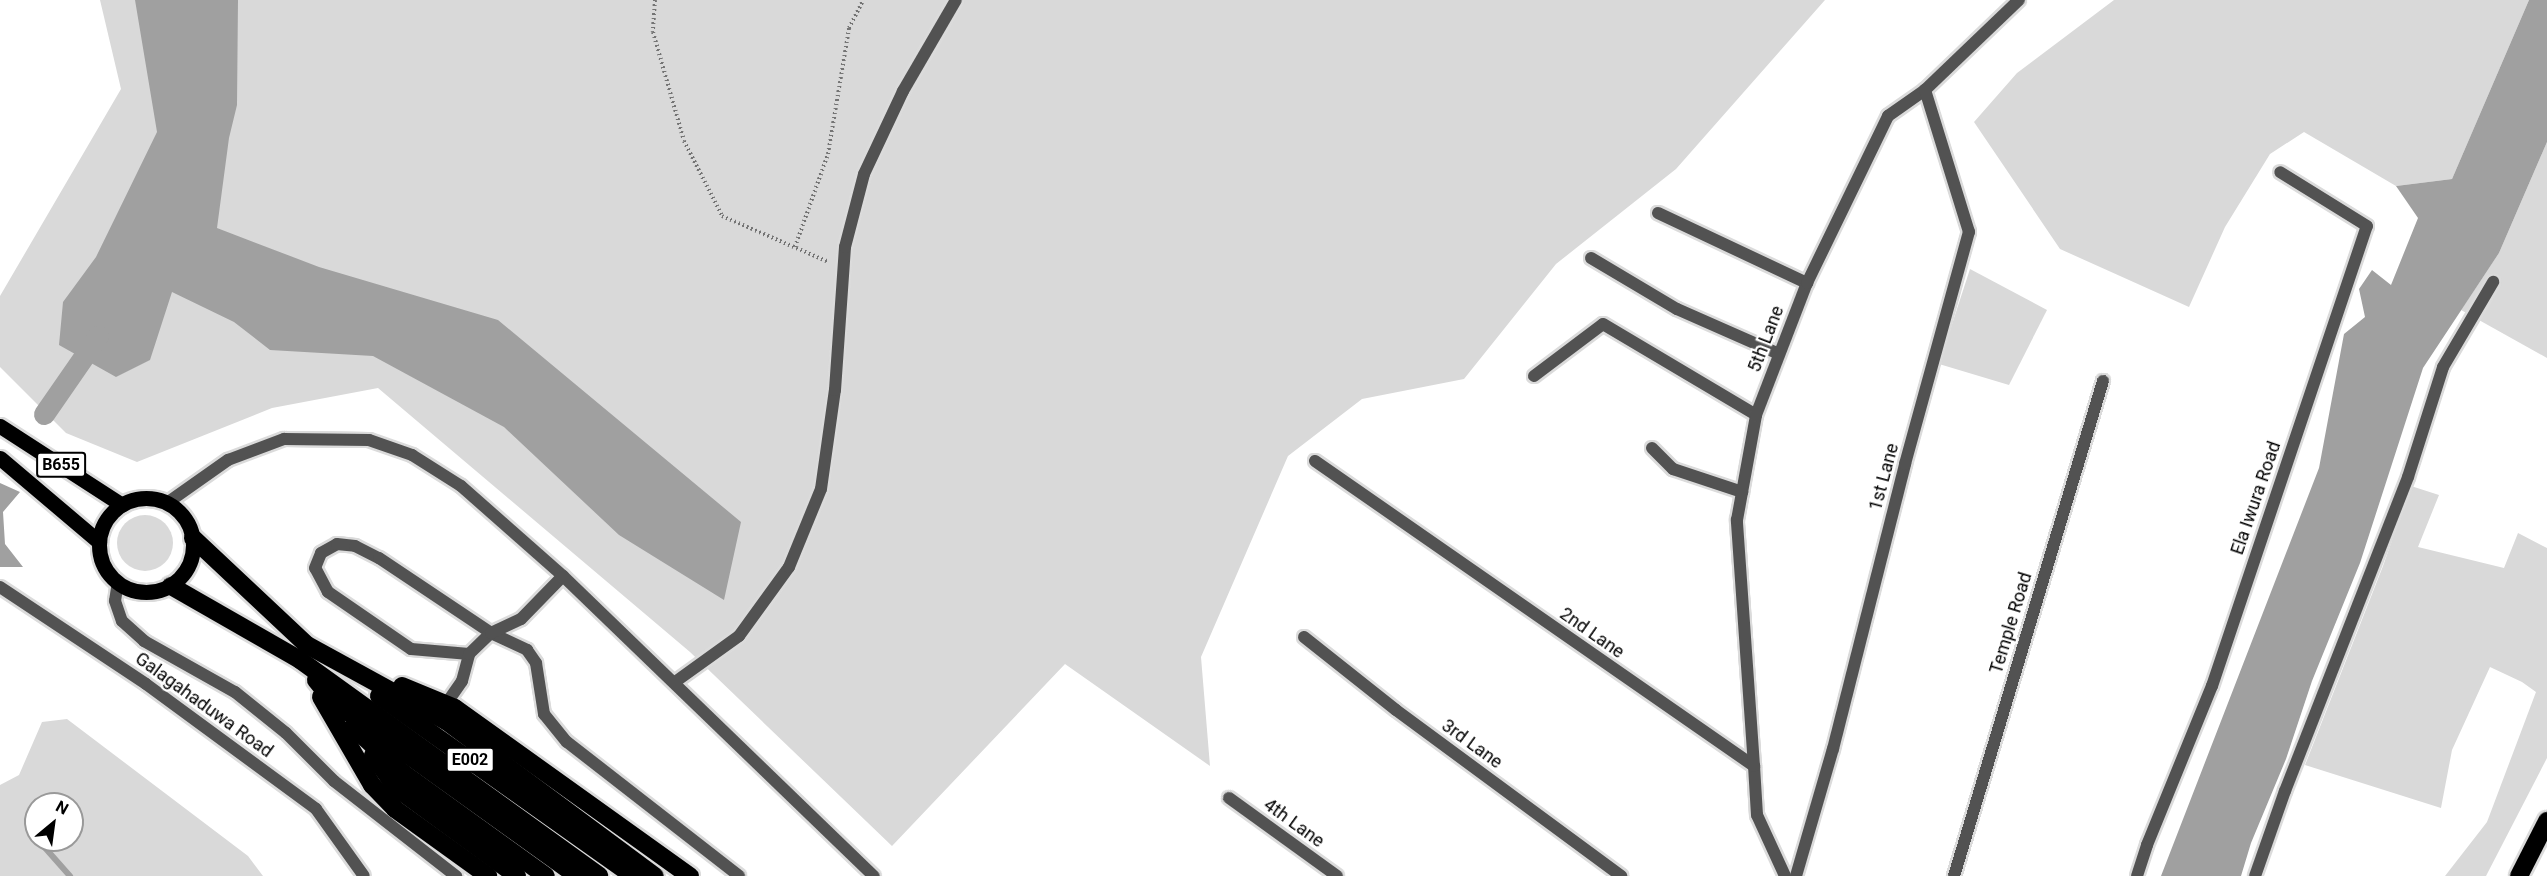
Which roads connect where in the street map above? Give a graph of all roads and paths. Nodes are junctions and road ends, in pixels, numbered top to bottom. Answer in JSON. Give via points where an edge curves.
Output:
{"nodes":[{"id":1,"x":654,"y":0,"type":"edge"},
{"id":2,"x":863,"y":0,"type":"edge"},
{"id":3,"x":956,"y":0,"type":"edge"},
{"id":4,"x":2019,"y":0,"type":"edge"},
{"id":5,"x":1925,"y":90,"type":"junction"},
{"id":6,"x":2280,"y":172,"type":"dead end"},
{"id":7,"x":1658,"y":213,"type":"dead end"},
{"id":8,"x":795,"y":247,"type":"junction"},
{"id":9,"x":1591,"y":258,"type":"dead end"},
{"id":10,"x":844,"y":268,"type":"junction"},
{"id":11,"x":2493,"y":282,"type":"dead end"},
{"id":12,"x":1807,"y":283,"type":"junction"},
{"id":13,"x":1779,"y":354,"type":"junction"},
{"id":14,"x":1534,"y":375,"type":"dead end"},
{"id":15,"x":2103,"y":381,"type":"dead end"},
{"id":16,"x":1756,"y":415,"type":"junction"},
{"id":17,"x":0,"y":426,"type":"edge"},
{"id":18,"x":1652,"y":448,"type":"dead end"},
{"id":19,"x":0,"y":458,"type":"edge"},
{"id":20,"x":1315,"y":461,"type":"dead end"},
{"id":21,"x":1742,"y":492,"type":"junction"},
{"id":22,"x":166,"y":503,"type":"junction"},
{"id":23,"x":122,"y":505,"type":"junction"},
{"id":24,"x":193,"y":538,"type":"junction"},
{"id":25,"x":99,"y":542,"type":"junction"},
{"id":26,"x":563,"y":576,"type":"junction"},
{"id":27,"x":118,"y":582,"type":"junction"},
{"id":28,"x":171,"y":586,"type":"junction"},
{"id":29,"x":0,"y":587,"type":"edge"},
{"id":30,"x":491,"y":633,"type":"junction"},
{"id":31,"x":1304,"y":637,"type":"dead end"},
{"id":32,"x":303,"y":652,"type":"junction"},
{"id":33,"x":469,"y":654,"type":"junction"},
{"id":34,"x":675,"y":682,"type":"junction"},
{"id":35,"x":334,"y":702,"type":"junction"},
{"id":36,"x":446,"y":704,"type":"junction"},
{"id":37,"x":357,"y":732,"type":"junction"},
{"id":38,"x":1755,"y":766,"type":"junction"},
{"id":39,"x":1229,"y":798,"type":"dead end"},
{"id":40,"x":2547,"y":821,"type":"edge"},
{"id":41,"x":364,"y":876,"type":"edge"},
{"id":42,"x":456,"y":876,"type":"edge"},
{"id":43,"x":488,"y":876,"type":"edge"},
{"id":44,"x":517,"y":876,"type":"edge"},
{"id":45,"x":546,"y":876,"type":"edge"},
{"id":46,"x":577,"y":876,"type":"edge"},
{"id":47,"x":599,"y":876,"type":"edge"},
{"id":48,"x":633,"y":876,"type":"edge"},
{"id":49,"x":655,"y":876,"type":"edge"},
{"id":50,"x":690,"y":876,"type":"edge"},
{"id":51,"x":739,"y":876,"type":"edge"},
{"id":52,"x":874,"y":876,"type":"edge"},
{"id":53,"x":1337,"y":876,"type":"edge"},
{"id":54,"x":1621,"y":876,"type":"edge"},
{"id":55,"x":1785,"y":876,"type":"edge"},
{"id":56,"x":1796,"y":876,"type":"edge"},
{"id":57,"x":1954,"y":876,"type":"edge"},
{"id":58,"x":2138,"y":876,"type":"edge"},
{"id":59,"x":2255,"y":876,"type":"edge"},
{"id":60,"x":2519,"y":876,"type":"edge"}],
"edges":[{"from":1,"to":8,"type":"path","via":[[653,32],[684,141],[722,216]]},
{"from":2,"to":8,"type":"path","via":[[849,28],[828,154]]},
{"from":3,"to":10,"type":"street","via":[[903,91],[864,174],[845,247]]},
{"from":4,"to":5,"type":"street","name":"5th Lane"},
{"from":5,"to":12,"type":"street","name":"5th Lane","via":[[1888,116]]},
{"from":5,"to":56,"type":"street","name":"1st Lane","via":[[1969,232]]},
{"from":6,"to":58,"type":"street","name":"Ela Iwura Road","via":[[2367,226],[2212,686]]},
{"from":7,"to":12,"type":"street"},
{"from":8,"to":10,"type":"path"},
{"from":9,"to":13,"type":"street","via":[[1677,309]]},
{"from":10,"to":34,"type":"street","via":[[835,390],[821,489],[789,567],[738,636]]},
{"from":11,"to":59,"type":"street","via":[[2443,367],[2408,477]]},
{"from":12,"to":13,"type":"street","name":"5th Lane"},
{"from":13,"to":16,"type":"street","name":"5th Lane"},
{"from":14,"to":16,"type":"street","via":[[1603,324]]},
{"from":15,"to":57,"type":"street","name":"Temple Road"},
{"from":16,"to":21,"type":"street","name":"5th Lane"},
{"from":17,"to":23,"type":"main road","number":"B655"},
{"from":18,"to":21,"type":"street","via":[[1673,469]]},
{"from":19,"to":25,"type":"main road","number":"B655"},
{"from":20,"to":38,"type":"street","name":"2nd Lane"},
{"from":21,"to":38,"type":"street","name":"5th Lane","via":[[1737,520]]},
{"from":22,"to":23,"type":"main road","via":[[137,499]]},
{"from":22,"to":24,"type":"main road","via":[[179,511]]},
{"from":22,"to":26,"type":"street","via":[[228,460],[284,439],[369,440],[412,455],[461,486]]},
{"from":23,"to":25,"type":"main road","via":[[111,514]]},
{"from":24,"to":28,"type":"main road","via":[[194,552],[189,565]]},
{"from":24,"to":32,"type":"highway"},
{"from":25,"to":27,"type":"main road","via":[[107,571]]},
{"from":26,"to":30,"type":"street","via":[[521,619]]},
{"from":26,"to":34,"type":"street"},
{"from":27,"to":28,"type":"main road","via":[[144,592]]},
{"from":27,"to":42,"type":"street","via":[[115,600],[122,621],[144,641],[235,692],[286,733],[334,781]]},
{"from":28,"to":32,"type":"highway"},
{"from":29,"to":41,"type":"street","name":"Galagahaduwa Road","via":[[146,684],[316,809]]},
{"from":30,"to":33,"type":"street"},
{"from":30,"to":33,"type":"street","via":[[355,546],[337,544],[321,553],[315,568],[328,592],[411,649]]},
{"from":30,"to":51,"type":"street","via":[[527,650],[536,663],[544,714],[567,742]]},
{"from":31,"to":54,"type":"street","name":"3rd Lane"},
{"from":32,"to":35,"type":"highway","number":"E002"},
{"from":32,"to":36,"type":"highway"},
{"from":32,"to":43,"type":"highway","via":[[372,785],[395,809]]},
{"from":32,"to":47,"type":"highway"},
{"from":32,"to":48,"type":"highway","number":"E002"},
{"from":32,"to":49,"type":"highway","via":[[446,721]]},
{"from":33,"to":36,"type":"street","via":[[462,681]]},
{"from":34,"to":52,"type":"street"},
{"from":35,"to":37,"type":"highway"},
{"from":35,"to":46,"type":"highway","number":"E002"},
{"from":36,"to":50,"type":"highway"},
{"from":37,"to":44,"type":"highway","via":[[395,786]]},
{"from":37,"to":45,"type":"highway","via":[[403,773]]},
{"from":38,"to":55,"type":"street","via":[[1757,815]]},
{"from":39,"to":53,"type":"street","name":"4th Lane"},
{"from":40,"to":60,"type":"highway"}]}
